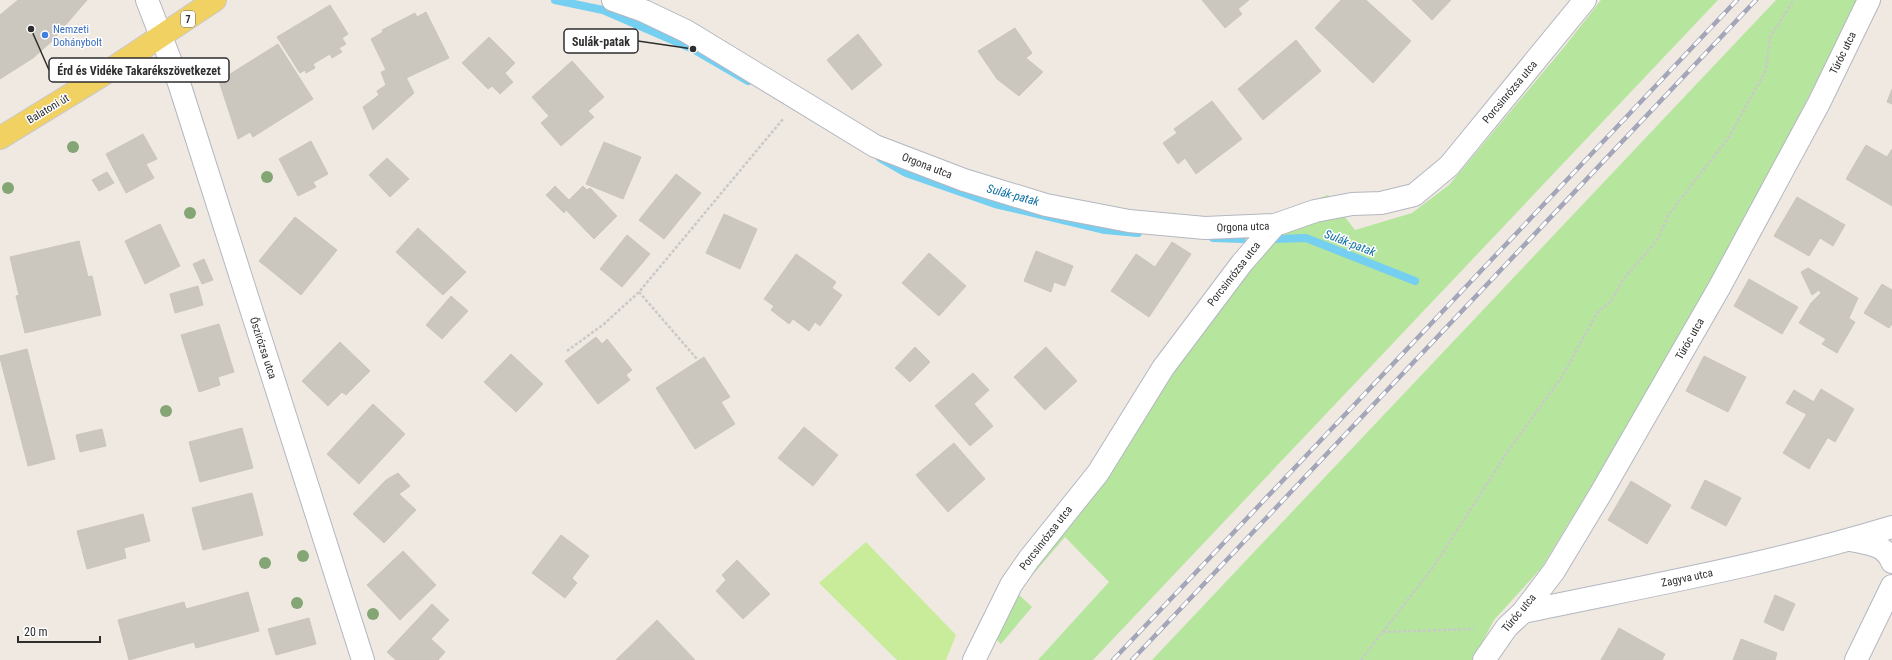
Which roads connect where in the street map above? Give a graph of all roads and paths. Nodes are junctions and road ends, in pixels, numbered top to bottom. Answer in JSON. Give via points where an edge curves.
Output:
{"nodes":[{"id":1,"x":147,"y":0,"type":"edge"},
{"id":2,"x":215,"y":0,"type":"edge"},
{"id":3,"x":613,"y":0,"type":"edge"},
{"id":4,"x":1585,"y":0,"type":"edge"},
{"id":5,"x":1794,"y":0,"type":"edge"},
{"id":6,"x":1868,"y":0,"type":"edge"},
{"id":7,"x":161,"y":37,"type":"junction"},
{"id":8,"x":778,"y":126,"type":"dead end"},
{"id":9,"x":0,"y":138,"type":"edge"},
{"id":10,"x":1275,"y":225,"type":"junction"},
{"id":11,"x":639,"y":292,"type":"junction"},
{"id":12,"x":567,"y":351,"type":"dead end"},
{"id":13,"x":697,"y":359,"type":"dead end"},
{"id":14,"x":1892,"y":527,"type":"edge"},
{"id":15,"x":1850,"y":540,"type":"junction"},
{"id":16,"x":1892,"y":562,"type":"edge"},
{"id":17,"x":1892,"y":586,"type":"edge"},
{"id":18,"x":1522,"y":612,"type":"junction"},
{"id":19,"x":1507,"y":627,"type":"junction"},
{"id":20,"x":1383,"y":632,"type":"junction"},
{"id":21,"x":363,"y":660,"type":"edge"},
{"id":22,"x":974,"y":660,"type":"edge"},
{"id":23,"x":1361,"y":660,"type":"edge"},
{"id":24,"x":1484,"y":660,"type":"edge"},
{"id":25,"x":1856,"y":660,"type":"edge"}],
"edges":[{"from":1,"to":7,"type":"street","name":"Őszirózsa utca"},
{"from":2,"to":7,"type":"main road","name":"Balatoni út","number":"7"},
{"from":3,"to":10,"type":"street","name":"Orgona utca","via":[[686,31],[875,146],[964,180],[1046,205],[1129,221],[1205,228]]},
{"from":4,"to":10,"type":"street","name":"Porcsinrózsa utca","via":[[1449,166],[1414,195],[1381,203],[1352,204],[1315,211]]},
{"from":5,"to":20,"type":"path","via":[[1770,37],[1766,70],[1729,137],[1669,214],[1656,240],[1622,281],[1612,300],[1597,313],[1561,378],[1508,451],[1434,566]]},
{"from":6,"to":18,"type":"street","name":"Túróc utca","via":[[1819,104],[1719,288],[1554,571]]},
{"from":7,"to":9,"type":"main road","name":"Balatoni út","number":"7"},
{"from":7,"to":21,"type":"street","name":"Őszirózsa utca","via":[[179,84]]},
{"from":8,"to":11,"type":"path"},
{"from":10,"to":22,"type":"street","name":"Porcsinrózsa utca","via":[[1242,263],[1162,368],[1098,473],[1028,559],[1011,584]]},
{"from":11,"to":12,"type":"path","via":[[604,324]]},
{"from":11,"to":13,"type":"path"},
{"from":14,"to":15,"type":"street","name":"Zagyva utca"},
{"from":15,"to":16,"type":"street","name":"Zagyva utca","via":[[1878,545],[1889,555]]},
{"from":15,"to":18,"type":"street","name":"Zagyva utca","via":[[1712,573]]},
{"from":17,"to":25,"type":"street"},
{"from":18,"to":19,"type":"street","name":"Túróc utca"},
{"from":19,"to":20,"type":"path"},
{"from":19,"to":24,"type":"street","name":"Túróc utca"},
{"from":20,"to":23,"type":"path"}]}
